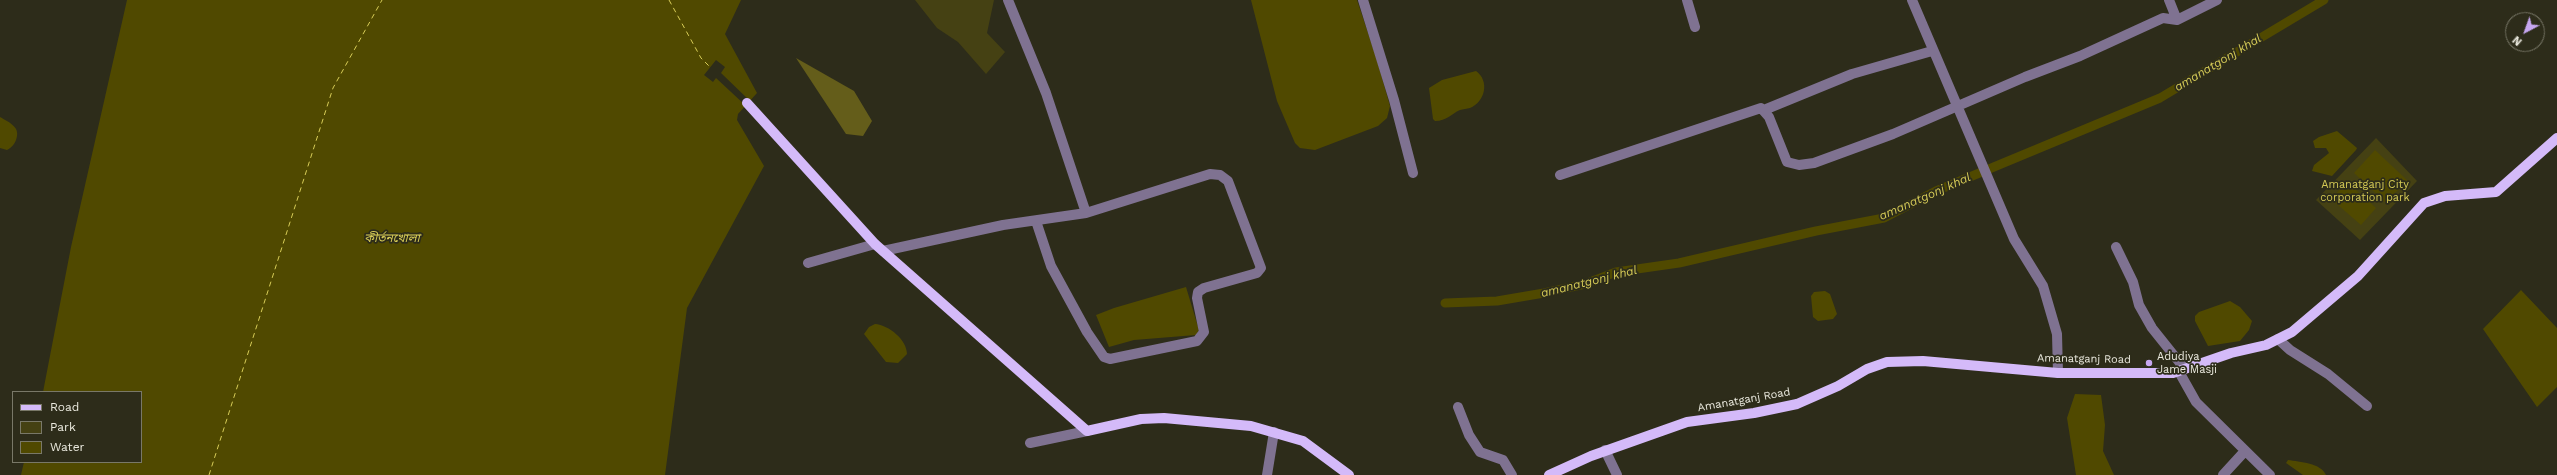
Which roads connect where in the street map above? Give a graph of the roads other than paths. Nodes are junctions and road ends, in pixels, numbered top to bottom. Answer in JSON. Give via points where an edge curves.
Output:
{"nodes":[{"id":1,"x":1008,"y":0,"type":"edge"},
{"id":2,"x":1363,"y":0,"type":"edge"},
{"id":3,"x":1687,"y":0,"type":"edge"},
{"id":4,"x":1912,"y":0,"type":"edge"},
{"id":5,"x":2168,"y":0,"type":"edge"},
{"id":6,"x":2217,"y":0,"type":"edge"},
{"id":7,"x":2177,"y":20,"type":"junction"},
{"id":8,"x":1695,"y":27,"type":"dead end"},
{"id":9,"x":1932,"y":51,"type":"junction"},
{"id":10,"x":747,"y":103,"type":"dead end"},
{"id":11,"x":1958,"y":105,"type":"junction"},
{"id":12,"x":1764,"y":110,"type":"junction"},
{"id":13,"x":2557,"y":138,"type":"edge"},
{"id":14,"x":1413,"y":173,"type":"dead end"},
{"id":15,"x":1560,"y":175,"type":"dead end"},
{"id":16,"x":1086,"y":213,"type":"junction"},
{"id":17,"x":1036,"y":221,"type":"junction"},
{"id":18,"x":875,"y":244,"type":"junction"},
{"id":19,"x":2116,"y":247,"type":"dead end"},
{"id":20,"x":883,"y":251,"type":"junction"},
{"id":21,"x":808,"y":263,"type":"dead end"},
{"id":22,"x":2278,"y":339,"type":"junction"},
{"id":23,"x":2181,"y":369,"type":"junction"},
{"id":24,"x":2058,"y":372,"type":"junction"},
{"id":25,"x":1458,"y":406,"type":"dead end"},
{"id":26,"x":2367,"y":406,"type":"dead end"},
{"id":27,"x":1087,"y":431,"type":"junction"},
{"id":28,"x":1274,"y":432,"type":"junction"},
{"id":29,"x":1030,"y":443,"type":"dead end"},
{"id":30,"x":1605,"y":450,"type":"junction"},
{"id":31,"x":2245,"y":451,"type":"junction"},
{"id":32,"x":1267,"y":475,"type":"edge"},
{"id":33,"x":1349,"y":475,"type":"edge"},
{"id":34,"x":1512,"y":475,"type":"edge"},
{"id":35,"x":1550,"y":475,"type":"edge"},
{"id":36,"x":1617,"y":475,"type":"edge"},
{"id":37,"x":2223,"y":475,"type":"edge"},
{"id":38,"x":2270,"y":475,"type":"edge"}],
"edges":[{"from":1,"to":16,"type":"street","via":[[1046,93]]},
{"from":2,"to":14,"type":"street","via":[[1394,100]]},
{"from":3,"to":8,"type":"street"},
{"from":4,"to":9,"type":"street"},
{"from":5,"to":7,"type":"street"},
{"from":6,"to":7,"type":"street"},
{"from":7,"to":11,"type":"street","via":[[2163,18],[2080,56]]},
{"from":9,"to":11,"type":"street"},
{"from":9,"to":12,"type":"street","via":[[1852,74]]},
{"from":10,"to":18,"type":"main road"},
{"from":11,"to":12,"type":"street","via":[[1893,134],[1814,164],[1799,166],[1787,162]]},
{"from":11,"to":24,"type":"street","via":[[2014,239],[2034,271],[2051,307],[2057,334]]},
{"from":12,"to":15,"type":"street","via":[[1745,112],[1644,148],[1591,162]]},
{"from":13,"to":22,"type":"main road","name":"Amanatganj Road","via":[[2496,192],[2445,196],[2424,203],[2358,276],[2292,332]]},
{"from":16,"to":17,"type":"street"},
{"from":16,"to":17,"type":"street","via":[[1210,174],[1220,175],[1228,181],[1261,268],[1257,274],[1204,288],[1198,292],[1204,332],[1197,341],[1110,359],[1104,357],[1087,332],[1050,266]]},
{"from":17,"to":20,"type":"street","via":[[1003,225]]},
{"from":18,"to":20,"type":"main road"},
{"from":18,"to":21,"type":"street"},
{"from":19,"to":23,"type":"street","via":[[2133,282],[2139,305]]},
{"from":20,"to":27,"type":"main road"},
{"from":22,"to":23,"type":"main road","name":"Amanatganj Road","via":[[2266,345],[2232,352]]},
{"from":22,"to":26,"type":"street"},
{"from":23,"to":24,"type":"main road","name":"Amanatganj Road","via":[[2173,373]]},
{"from":23,"to":31,"type":"street","via":[[2196,402]]},
{"from":24,"to":30,"type":"main road","name":"Amanatganj Road","via":[[1923,361],[1887,362],[1867,369],[1838,386],[1797,404],[1687,422]]},
{"from":25,"to":34,"type":"street","via":[[1469,435],[1480,452],[1503,460]]},
{"from":27,"to":28,"type":"main road","via":[[1141,419],[1164,418],[1228,422]]},
{"from":27,"to":29,"type":"street"},
{"from":28,"to":32,"type":"street"},
{"from":28,"to":33,"type":"main road","via":[[1303,441]]},
{"from":30,"to":35,"type":"main road","name":"Amanatganj Road"},
{"from":30,"to":36,"type":"street"},
{"from":31,"to":37,"type":"street"},
{"from":31,"to":38,"type":"street"}]}
